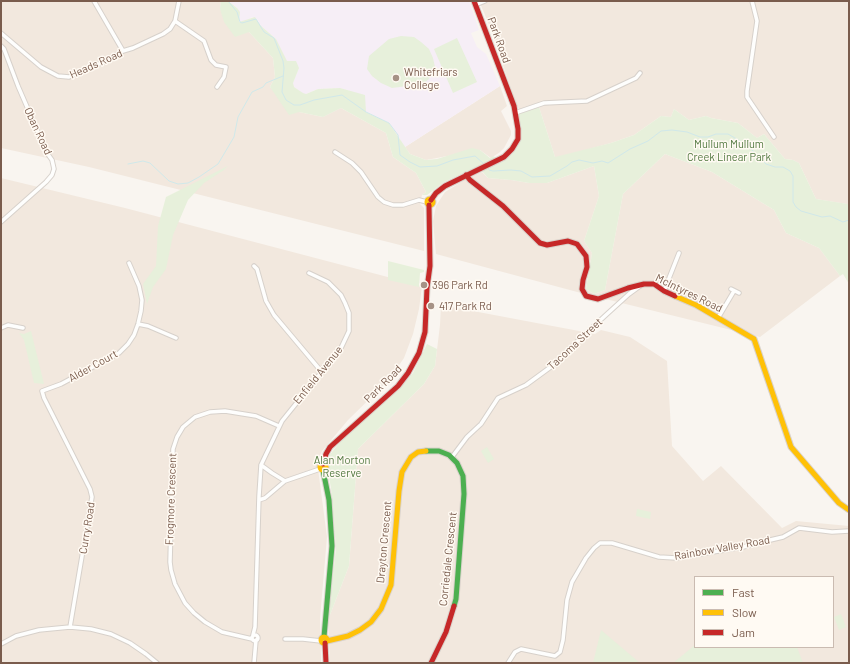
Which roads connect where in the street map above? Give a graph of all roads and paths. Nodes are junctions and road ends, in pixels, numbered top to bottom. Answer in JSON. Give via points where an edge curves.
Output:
{"nodes":[{"id":1,"x":94,"y":1,"type":"edge"},
{"id":2,"x":179,"y":1,"type":"edge"},
{"id":3,"x":485,"y":1,"type":"edge"},
{"id":4,"x":752,"y":1,"type":"edge"},
{"id":5,"x":474,"y":3,"type":"edge"},
{"id":6,"x":175,"y":21,"type":"junction"},
{"id":7,"x":1,"y":33,"type":"edge"},
{"id":8,"x":1,"y":46,"type":"edge"},
{"id":9,"x":123,"y":51,"type":"junction"},
{"id":10,"x":640,"y":73,"type":"dead end"},
{"id":11,"x":217,"y":87,"type":"dead end"},
{"id":12,"x":515,"y":113,"type":"junction"},
{"id":13,"x":774,"y":137,"type":"dead end"},
{"id":14,"x":335,"y":152,"type":"dead end"},
{"id":15,"x":466,"y":175,"type":"junction"},
{"id":16,"x":429,"y":202,"type":"junction"},
{"id":17,"x":1,"y":222,"type":"edge"},
{"id":18,"x":679,"y":252,"type":"dead end"},
{"id":19,"x":129,"y":263,"type":"dead end"},
{"id":20,"x":254,"y":266,"type":"dead end"},
{"id":21,"x":310,"y":272,"type":"dead end"},
{"id":22,"x":644,"y":284,"type":"junction"},
{"id":23,"x":628,"y":288,"type":"junction"},
{"id":24,"x":664,"y":291,"type":"junction"},
{"id":25,"x":739,"y":293,"type":"dead end"},
{"id":26,"x":629,"y":294,"type":"junction"},
{"id":27,"x":718,"y":318,"type":"junction"},
{"id":28,"x":138,"y":324,"type":"junction"},
{"id":29,"x":1,"y":328,"type":"edge"},
{"id":30,"x":23,"y":328,"type":"dead end"},
{"id":31,"x":176,"y":338,"type":"dead end"},
{"id":32,"x":321,"y":371,"type":"junction"},
{"id":33,"x":42,"y":391,"type":"joint"},
{"id":34,"x":279,"y":426,"type":"junction"},
{"id":35,"x":452,"y":457,"type":"junction"},
{"id":36,"x":261,"y":465,"type":"junction"},
{"id":37,"x":322,"y":468,"type":"junction"},
{"id":38,"x":285,"y":481,"type":"junction"},
{"id":39,"x":259,"y":498,"type":"junction"},
{"id":40,"x":849,"y":510,"type":"edge"},
{"id":41,"x":849,"y":531,"type":"edge"},
{"id":42,"x":70,"y":627,"type":"junction"},
{"id":43,"x":254,"y":638,"type":"junction"},
{"id":44,"x":285,"y":639,"type":"dead end"},
{"id":45,"x":324,"y":640,"type":"junction"},
{"id":46,"x":1,"y":644,"type":"edge"},
{"id":47,"x":157,"y":663,"type":"edge"},
{"id":48,"x":254,"y":663,"type":"edge"},
{"id":49,"x":326,"y":663,"type":"edge"},
{"id":50,"x":431,"y":663,"type":"edge"},
{"id":51,"x":508,"y":663,"type":"edge"}],
"edges":[{"from":1,"to":9,"type":"street"},
{"from":2,"to":6,"type":"street"},
{"from":3,"to":5,"type":"street"},
{"from":4,"to":13,"type":"street","via":[[757,22],[747,97]]},
{"from":5,"to":12,"type":"street","name":"Park Road"},
{"from":6,"to":9,"type":"street","name":"Heads Road","via":[[163,34]]},
{"from":6,"to":11,"type":"street","via":[[204,42],[211,60],[216,65],[226,67],[224,77]]},
{"from":7,"to":9,"type":"street","name":"Heads Road","via":[[41,67],[62,77],[75,75]]},
{"from":8,"to":17,"type":"street","name":"Oban Road","via":[[54,169],[46,182]]},
{"from":10,"to":12,"type":"street","via":[[636,78],[587,101],[544,103]]},
{"from":12,"to":15,"type":"street","name":"Park Road","via":[[518,139],[509,153],[498,161]]},
{"from":14,"to":16,"type":"street","via":[[356,168],[384,202],[403,206],[419,200]]},
{"from":15,"to":16,"type":"street","name":"Park Road","via":[[445,186]]},
{"from":15,"to":23,"type":"street","name":"McIntyres Road","via":[[503,206],[540,243],[547,245],[568,241],[578,244],[586,256],[587,267],[582,289],[586,296],[598,299]]},
{"from":16,"to":37,"type":"street","name":"Park Road","via":[[430,266],[425,332],[419,353],[398,386],[330,448]]},
{"from":18,"to":24,"type":"street"},
{"from":19,"to":28,"type":"street","name":"Alder Court","via":[[141,296]]},
{"from":20,"to":32,"type":"street","via":[[266,301],[274,315]]},
{"from":21,"to":32,"type":"street","name":"Enfield Avenue","via":[[337,290],[344,299],[349,313],[347,336],[341,348]]},
{"from":22,"to":23,"type":"street","name":"McIntyres Road"},
{"from":22,"to":24,"type":"street","name":"McIntyres Road","via":[[654,284]]},
{"from":22,"to":26,"type":"street","name":"Tacoma Street"},
{"from":23,"to":26,"type":"street"},
{"from":24,"to":27,"type":"street","name":"McIntyres Road"},
{"from":25,"to":27,"type":"street","via":[[733,290]]},
{"from":26,"to":35,"type":"street","name":"Tacoma Street","via":[[552,366],[526,385],[498,398],[481,424]]},
{"from":27,"to":40,"type":"street","name":"McIntyres Road","via":[[754,340],[791,447]]},
{"from":28,"to":31,"type":"street"},
{"from":28,"to":33,"type":"street","name":"Alder Court","via":[[134,335],[119,353],[61,384]]},
{"from":29,"to":30,"type":"street","via":[[8,325]]},
{"from":32,"to":34,"type":"street","name":"Enfield Avenue"},
{"from":33,"to":42,"type":"street","name":"Curry Road","via":[[92,496]]},
{"from":34,"to":36,"type":"street","name":"Enfield Avenue"},
{"from":34,"to":43,"type":"street","name":"Frogmore Crescent","via":[[256,416],[225,411],[205,413],[183,427],[173,449],[170,562],[175,584],[185,603],[205,622],[222,632]]},
{"from":35,"to":45,"type":"street","name":"Drayton Crescent","via":[[439,451],[428,450],[418,452],[406,464],[400,481],[392,575],[387,597],[376,616],[364,628],[348,636]]},
{"from":35,"to":50,"type":"street","name":"Corriedale Crescent","via":[[460,467],[464,486],[456,599],[446,632]]},
{"from":36,"to":38,"type":"street"},
{"from":36,"to":39,"type":"street","name":"Enfield Avenue"},
{"from":37,"to":38,"type":"street"},
{"from":37,"to":45,"type":"street","via":[[329,500],[332,546]]},
{"from":38,"to":39,"type":"street","via":[[270,494]]},
{"from":39,"to":43,"type":"street","name":"Enfield Avenue"},
{"from":41,"to":51,"type":"street","name":"Rainbow Valley Road","via":[[832,532],[799,528],[783,536],[743,547],[676,558],[659,557],[612,543],[600,543],[586,558],[572,582],[560,652],[555,656],[521,649],[515,652]]},
{"from":42,"to":46,"type":"street","via":[[31,631]]},
{"from":42,"to":47,"type":"street","via":[[100,631],[121,638],[139,648]]},
{"from":43,"to":48,"type":"street","name":"Enfield Avenue"},
{"from":44,"to":45,"type":"street"},
{"from":45,"to":49,"type":"street"}]}
